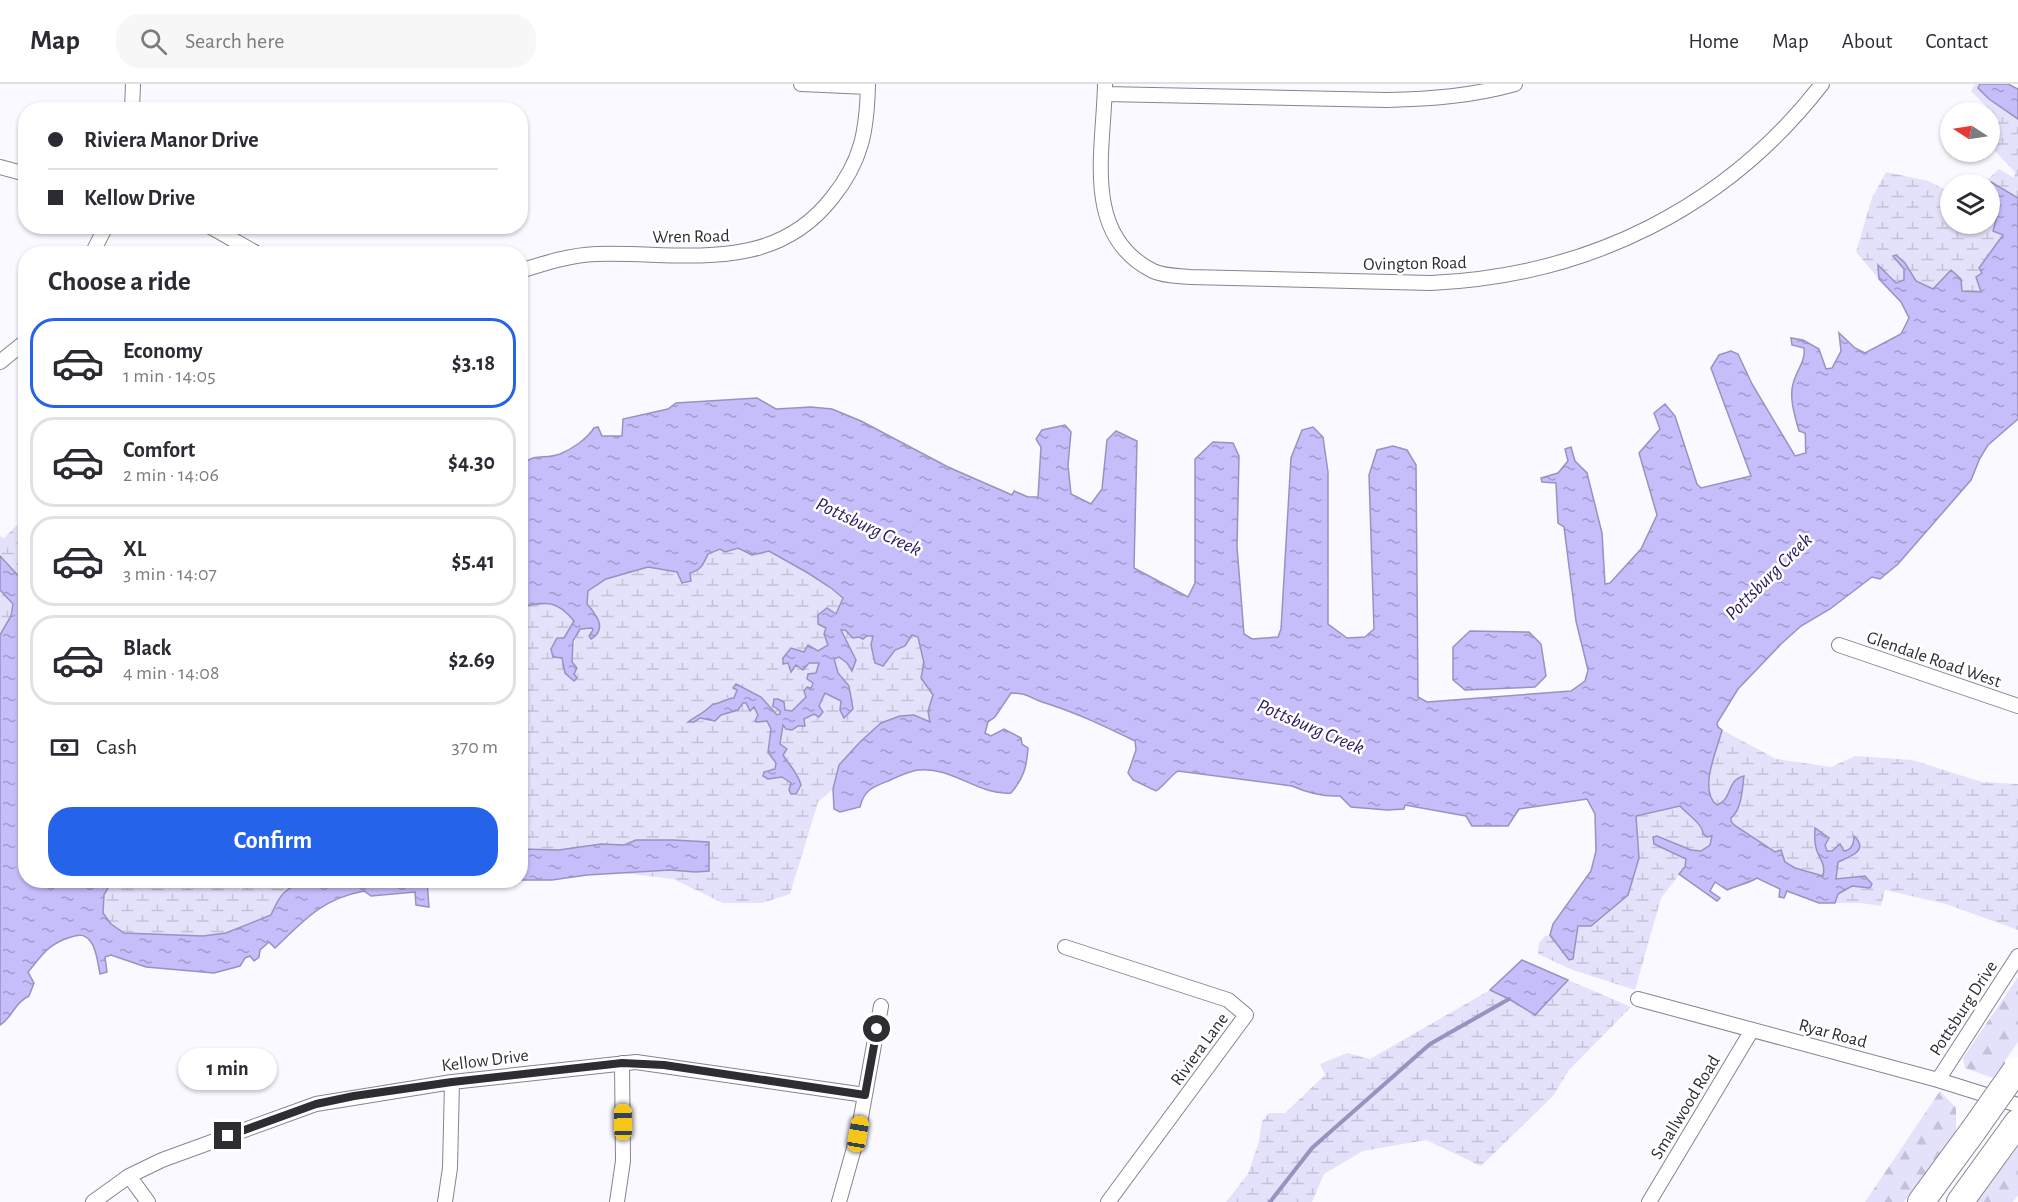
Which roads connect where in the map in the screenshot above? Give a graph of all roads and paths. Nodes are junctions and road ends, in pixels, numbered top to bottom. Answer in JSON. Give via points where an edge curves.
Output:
{"nodes":[{"id":1,"x":133,"y":84,"type":"edge"},
{"id":2,"x":801,"y":84,"type":"edge"},
{"id":3,"x":1515,"y":84,"type":"edge"},
{"id":4,"x":1822,"y":84,"type":"edge"},
{"id":5,"x":868,"y":86,"type":"edge"},
{"id":6,"x":1105,"y":89,"type":"edge"},
{"id":7,"x":132,"y":102,"type":"edge"},
{"id":8,"x":0,"y":167,"type":"edge"},
{"id":9,"x":18,"y":172,"type":"edge"},
{"id":10,"x":223,"y":234,"type":"edge"},
{"id":11,"x":244,"y":246,"type":"edge"},
{"id":12,"x":528,"y":268,"type":"edge"},
{"id":13,"x":18,"y":347,"type":"edge"},
{"id":14,"x":0,"y":362,"type":"edge"},
{"id":15,"x":1839,"y":645,"type":"dead end"},
{"id":16,"x":2018,"y":706,"type":"edge"},
{"id":17,"x":1065,"y":947,"type":"dead end"},
{"id":18,"x":2018,"y":956,"type":"edge"},
{"id":19,"x":1638,"y":999,"type":"dead end"},
{"id":20,"x":881,"y":1006,"type":"dead end"},
{"id":21,"x":1752,"y":1030,"type":"junction"},
{"id":22,"x":622,"y":1063,"type":"junction"},
{"id":23,"x":2017,"y":1068,"type":"edge"},
{"id":24,"x":1938,"y":1080,"type":"junction"},
{"id":25,"x":452,"y":1082,"type":"junction"},
{"id":26,"x":865,"y":1095,"type":"junction"},
{"id":27,"x":2018,"y":1105,"type":"edge"},
{"id":28,"x":2012,"y":1131,"type":"edge"},
{"id":29,"x":129,"y":1176,"type":"junction"},
{"id":30,"x":93,"y":1202,"type":"edge"},
{"id":31,"x":148,"y":1202,"type":"edge"},
{"id":32,"x":445,"y":1202,"type":"edge"},
{"id":33,"x":617,"y":1202,"type":"edge"},
{"id":34,"x":839,"y":1202,"type":"edge"},
{"id":35,"x":1108,"y":1202,"type":"edge"},
{"id":36,"x":1649,"y":1202,"type":"edge"},
{"id":37,"x":1921,"y":1202,"type":"edge"},
{"id":38,"x":1960,"y":1202,"type":"edge"}],
"edges":[{"from":1,"to":7,"type":"street"},
{"from":2,"to":5,"type":"street"},
{"from":3,"to":6,"type":"street","via":[[1472,95],[1421,100]]},
{"from":4,"to":6,"type":"street","name":"Ovington Road","via":[[1751,161],[1674,216],[1588,255],[1554,265],[1467,282],[1431,284],[1190,277],[1155,272],[1120,244],[1108,223],[1101,193]]},
{"from":5,"to":12,"type":"street","name":"Wren Road","via":[[864,136],[845,182],[820,214],[798,232],[748,251],[712,256],[595,254]]},
{"from":8,"to":9,"type":"street"},
{"from":10,"to":11,"type":"street"},
{"from":13,"to":14,"type":"street"},
{"from":15,"to":16,"type":"street","name":"Glendale Road West"},
{"from":17,"to":35,"type":"street","name":"Riviera Lane","via":[[1228,1000],[1246,1015]]},
{"from":18,"to":24,"type":"street","name":"Pottsburg Drive"},
{"from":19,"to":21,"type":"street","name":"Ryar Road"},
{"from":20,"to":26,"type":"street"},
{"from":21,"to":24,"type":"street","name":"Ryar Road"},
{"from":21,"to":36,"type":"street","name":"Smallwood Road"},
{"from":22,"to":25,"type":"street","name":"Kellow Drive"},
{"from":22,"to":26,"type":"street","name":"Kellow Drive","via":[[664,1065]]},
{"from":22,"to":33,"type":"street","via":[[623,1161]]},
{"from":23,"to":37,"type":"highway","bridge":true},
{"from":24,"to":27,"type":"street","name":"Ryar Road"},
{"from":25,"to":29,"type":"street","name":"Kellow Drive","via":[[316,1104],[162,1160]]},
{"from":25,"to":32,"type":"street","via":[[450,1168]]},
{"from":26,"to":34,"type":"street"},
{"from":28,"to":38,"type":"highway"},
{"from":29,"to":30,"type":"street","name":"Kellow Drive"},
{"from":29,"to":31,"type":"street"}]}
